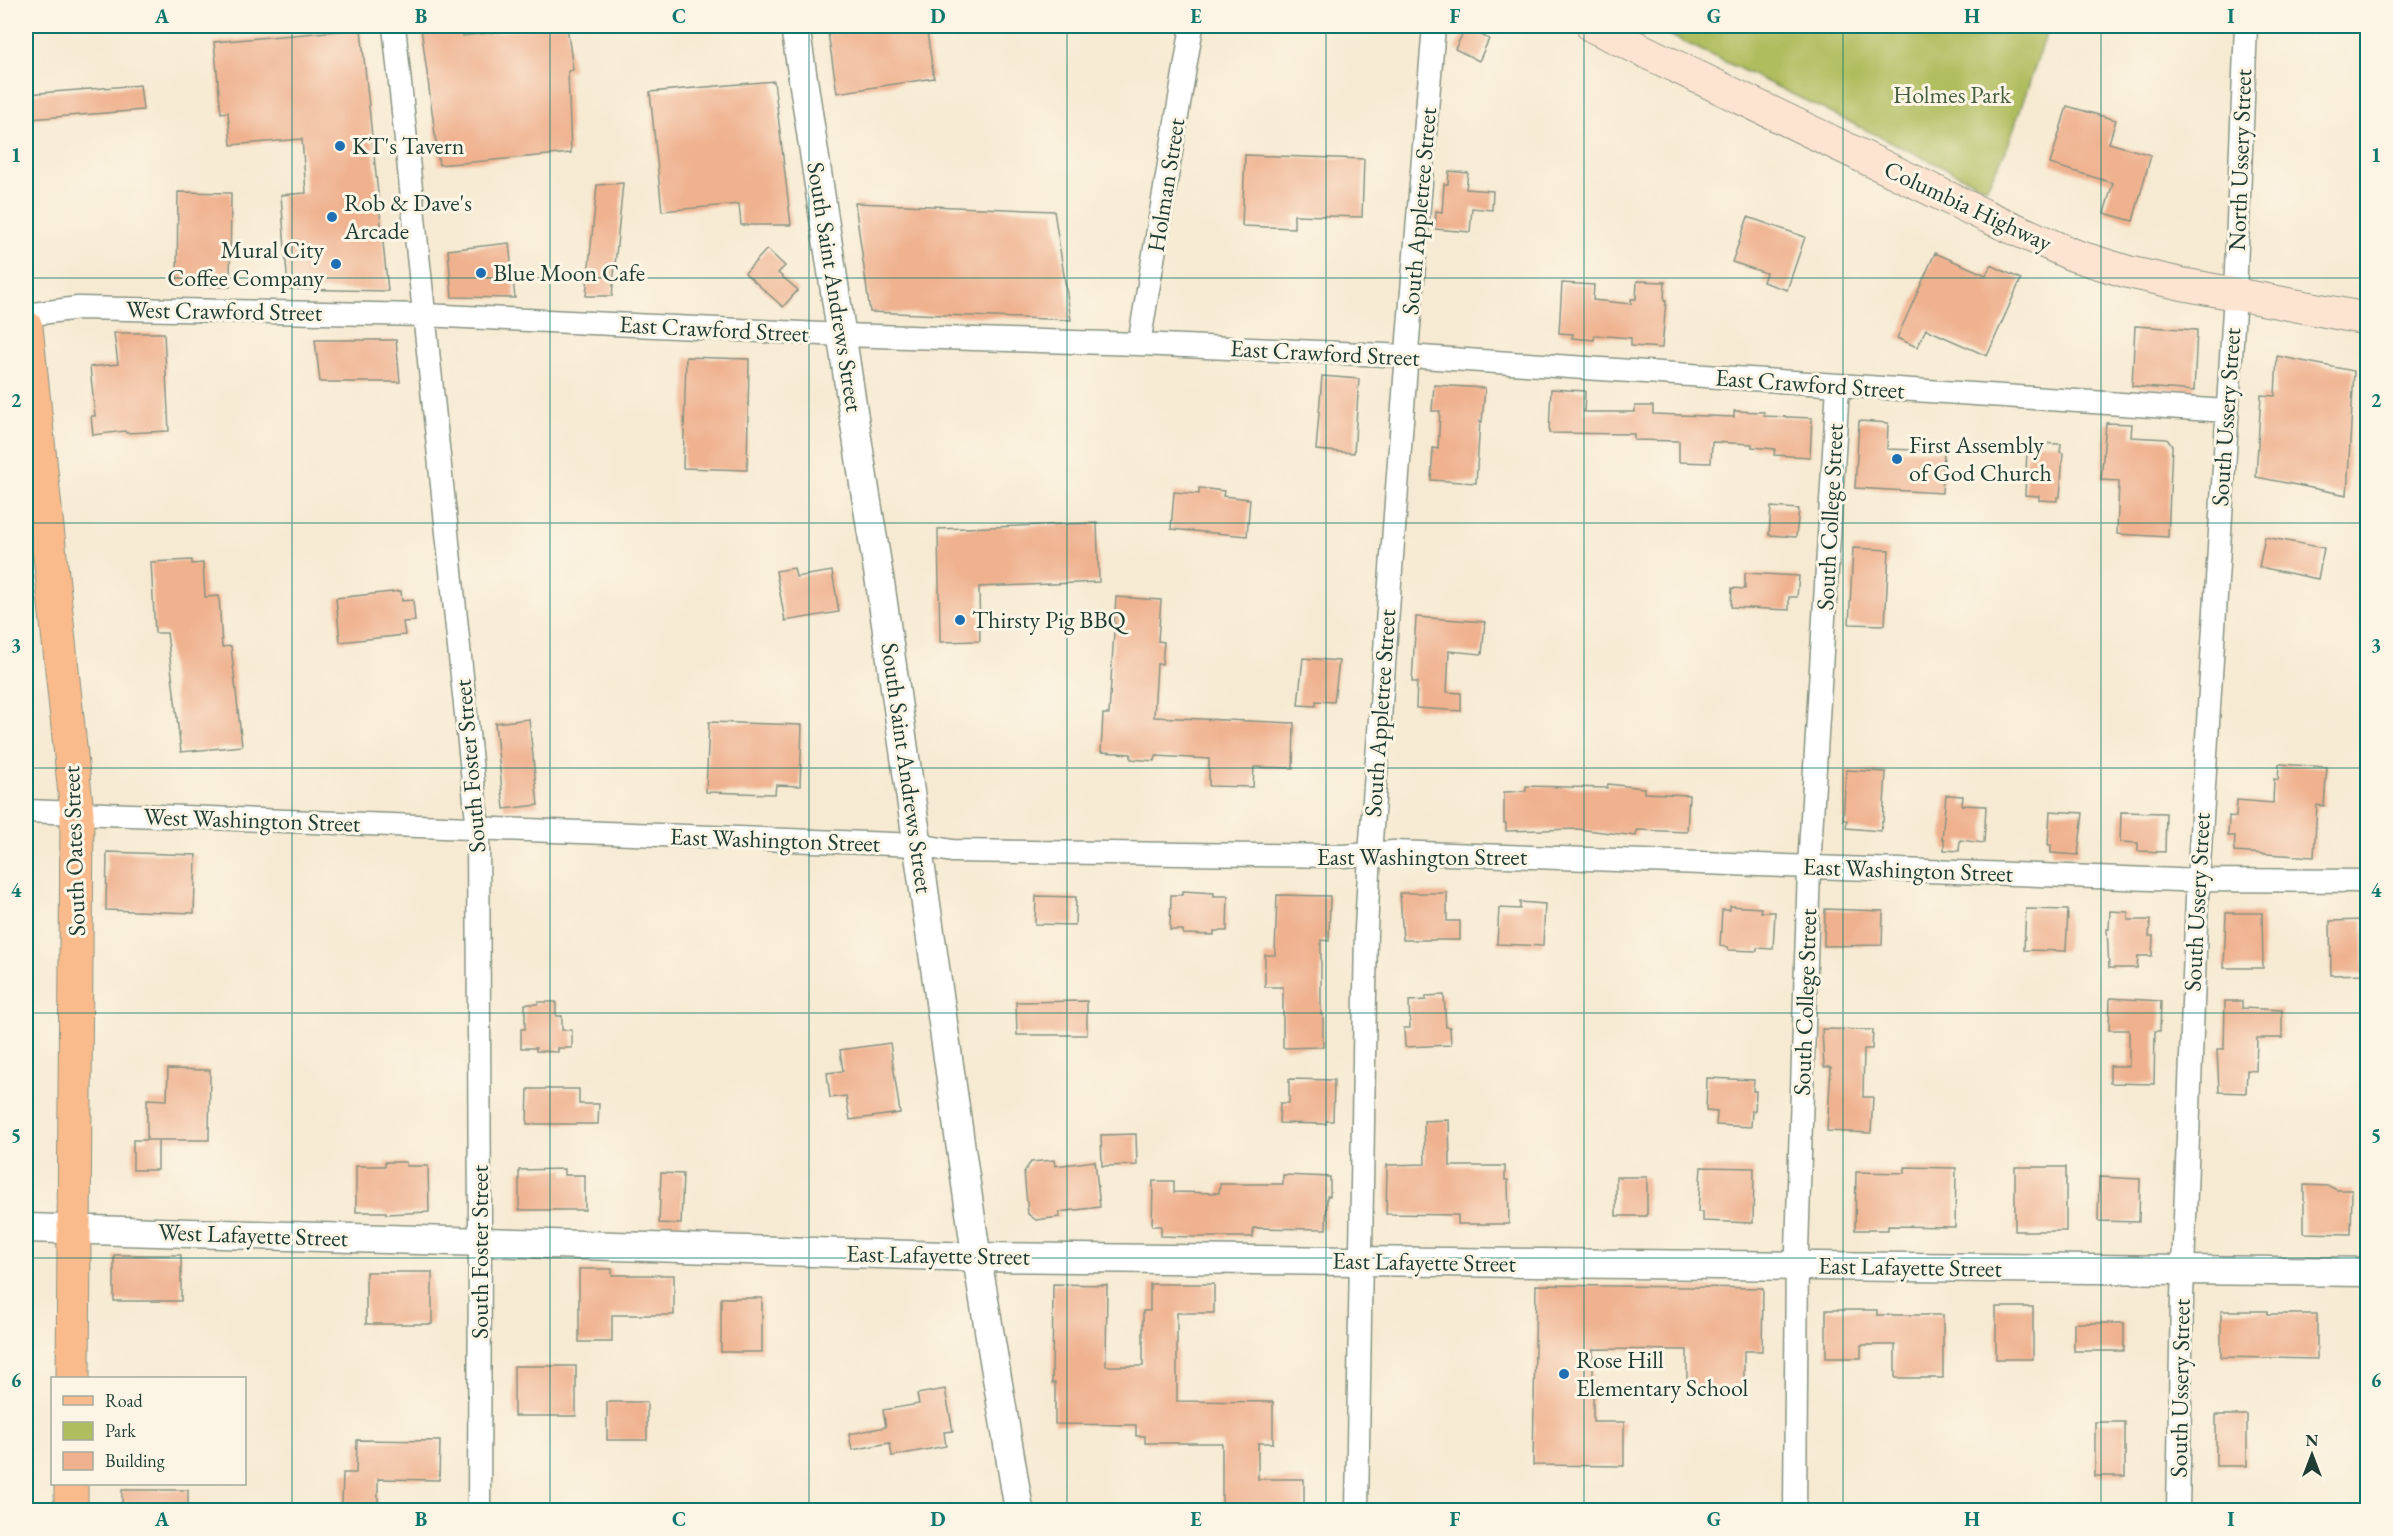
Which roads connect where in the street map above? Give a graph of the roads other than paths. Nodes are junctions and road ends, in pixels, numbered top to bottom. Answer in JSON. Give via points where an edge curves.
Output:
{"nodes":[{"id":1,"x":393,"y":26,"type":"edge"},
{"id":2,"x":795,"y":26,"type":"edge"},
{"id":3,"x":1192,"y":26,"type":"edge"},
{"id":4,"x":1434,"y":26,"type":"edge"},
{"id":5,"x":1592,"y":26,"type":"edge"},
{"id":6,"x":2246,"y":26,"type":"edge"},
{"id":7,"x":2235,"y":294,"type":"junction"},
{"id":8,"x":26,"y":315,"type":"edge"},
{"id":9,"x":424,"y":315,"type":"junction"},
{"id":10,"x":2367,"y":319,"type":"edge"},
{"id":11,"x":26,"y":327,"type":"edge"},
{"id":12,"x":842,"y":335,"type":"junction"},
{"id":13,"x":1139,"y":344,"type":"junction"},
{"id":14,"x":1407,"y":356,"type":"junction"},
{"id":15,"x":1838,"y":386,"type":"junction"},
{"id":16,"x":2226,"y":411,"type":"junction"},
{"id":17,"x":26,"y":811,"type":"edge"},
{"id":18,"x":76,"y":813,"type":"junction"},
{"id":19,"x":478,"y":830,"type":"junction"},
{"id":20,"x":919,"y":845,"type":"junction"},
{"id":21,"x":1370,"y":854,"type":"junction"},
{"id":22,"x":1809,"y":867,"type":"junction"},
{"id":23,"x":2198,"y":880,"type":"junction"},
{"id":24,"x":2367,"y":881,"type":"edge"},
{"id":25,"x":26,"y":1228,"type":"edge"},
{"id":26,"x":75,"y":1229,"type":"junction"},
{"id":27,"x":480,"y":1242,"type":"junction"},
{"id":28,"x":977,"y":1257,"type":"junction"},
{"id":29,"x":1361,"y":1261,"type":"junction"},
{"id":30,"x":1797,"y":1266,"type":"junction"},
{"id":31,"x":2182,"y":1270,"type":"junction"},
{"id":32,"x":2367,"y":1272,"type":"edge"},
{"id":33,"x":73,"y":1377,"type":"edge"},
{"id":34,"x":71,"y":1485,"type":"edge"},
{"id":35,"x":71,"y":1510,"type":"edge"},
{"id":36,"x":479,"y":1510,"type":"edge"},
{"id":37,"x":1019,"y":1510,"type":"edge"},
{"id":38,"x":1357,"y":1510,"type":"edge"},
{"id":39,"x":1795,"y":1510,"type":"edge"},
{"id":40,"x":2178,"y":1510,"type":"edge"}],
"edges":[{"from":1,"to":9,"type":"street","name":"South Foster Street"},
{"from":2,"to":12,"type":"street","name":"South Saint Andrews Street"},
{"from":3,"to":13,"type":"street","name":"Holman Street"},
{"from":4,"to":14,"type":"street","name":"South Appletree Street"},
{"from":5,"to":7,"type":"main road","name":"Columbia Highway","via":[[1988,218],[2073,255],[2128,272]]},
{"from":6,"to":7,"type":"street","name":"North Ussery Street"},
{"from":7,"to":10,"type":"main road","name":"Columbia Highway"},
{"from":7,"to":16,"type":"street","name":"South Ussery Street"},
{"from":8,"to":9,"type":"street","name":"West Crawford Street","via":[[78,308]]},
{"from":9,"to":12,"type":"street","name":"East Crawford Street"},
{"from":9,"to":19,"type":"street","name":"South Foster Street"},
{"from":11,"to":18,"type":"main road","name":"South Oates Street"},
{"from":12,"to":13,"type":"street","name":"East Crawford Street"},
{"from":12,"to":20,"type":"street","name":"South Saint Andrews Street"},
{"from":13,"to":14,"type":"street","name":"East Crawford Street"},
{"from":14,"to":15,"type":"street","name":"East Crawford Street"},
{"from":14,"to":21,"type":"street","name":"South Appletree Street"},
{"from":15,"to":16,"type":"street","name":"East Crawford Street"},
{"from":15,"to":22,"type":"street","name":"South College Street"},
{"from":16,"to":23,"type":"street","name":"South Ussery Street"},
{"from":17,"to":18,"type":"street","name":"West Washington Street"},
{"from":18,"to":19,"type":"street","name":"West Washington Street"},
{"from":18,"to":26,"type":"main road","name":"South Oates Street"},
{"from":19,"to":20,"type":"street","name":"East Washington Street"},
{"from":19,"to":27,"type":"street","name":"South Foster Street"},
{"from":20,"to":21,"type":"street","name":"East Washington Street","via":[[964,851]]},
{"from":20,"to":28,"type":"street","name":"South Saint Andrews Street"},
{"from":21,"to":22,"type":"street","name":"East Washington Street"},
{"from":21,"to":29,"type":"street","name":"South Appletree Street"},
{"from":22,"to":23,"type":"street","name":"East Washington Street"},
{"from":22,"to":30,"type":"street","name":"South College Street"},
{"from":23,"to":24,"type":"street","name":"East Washington Street"},
{"from":23,"to":31,"type":"street","name":"South Ussery Street"},
{"from":25,"to":26,"type":"street","name":"West Lafayette Street"},
{"from":26,"to":27,"type":"street","name":"West Lafayette Street"},
{"from":26,"to":33,"type":"main road","name":"South Oates Street"},
{"from":27,"to":28,"type":"street","name":"East Lafayette Street"},
{"from":27,"to":36,"type":"street","name":"South Foster Street"},
{"from":28,"to":29,"type":"street","name":"East Lafayette Street"},
{"from":28,"to":37,"type":"street","name":"South Saint Andrews Street"},
{"from":29,"to":30,"type":"street","name":"East Lafayette Street"},
{"from":29,"to":38,"type":"street","name":"South Appletree Street"},
{"from":30,"to":31,"type":"street","name":"East Lafayette Street"},
{"from":30,"to":39,"type":"street","name":"South College Street"},
{"from":31,"to":32,"type":"street","name":"East Lafayette Street"},
{"from":31,"to":40,"type":"street","name":"South Ussery Street"},
{"from":34,"to":35,"type":"main road"}]}
